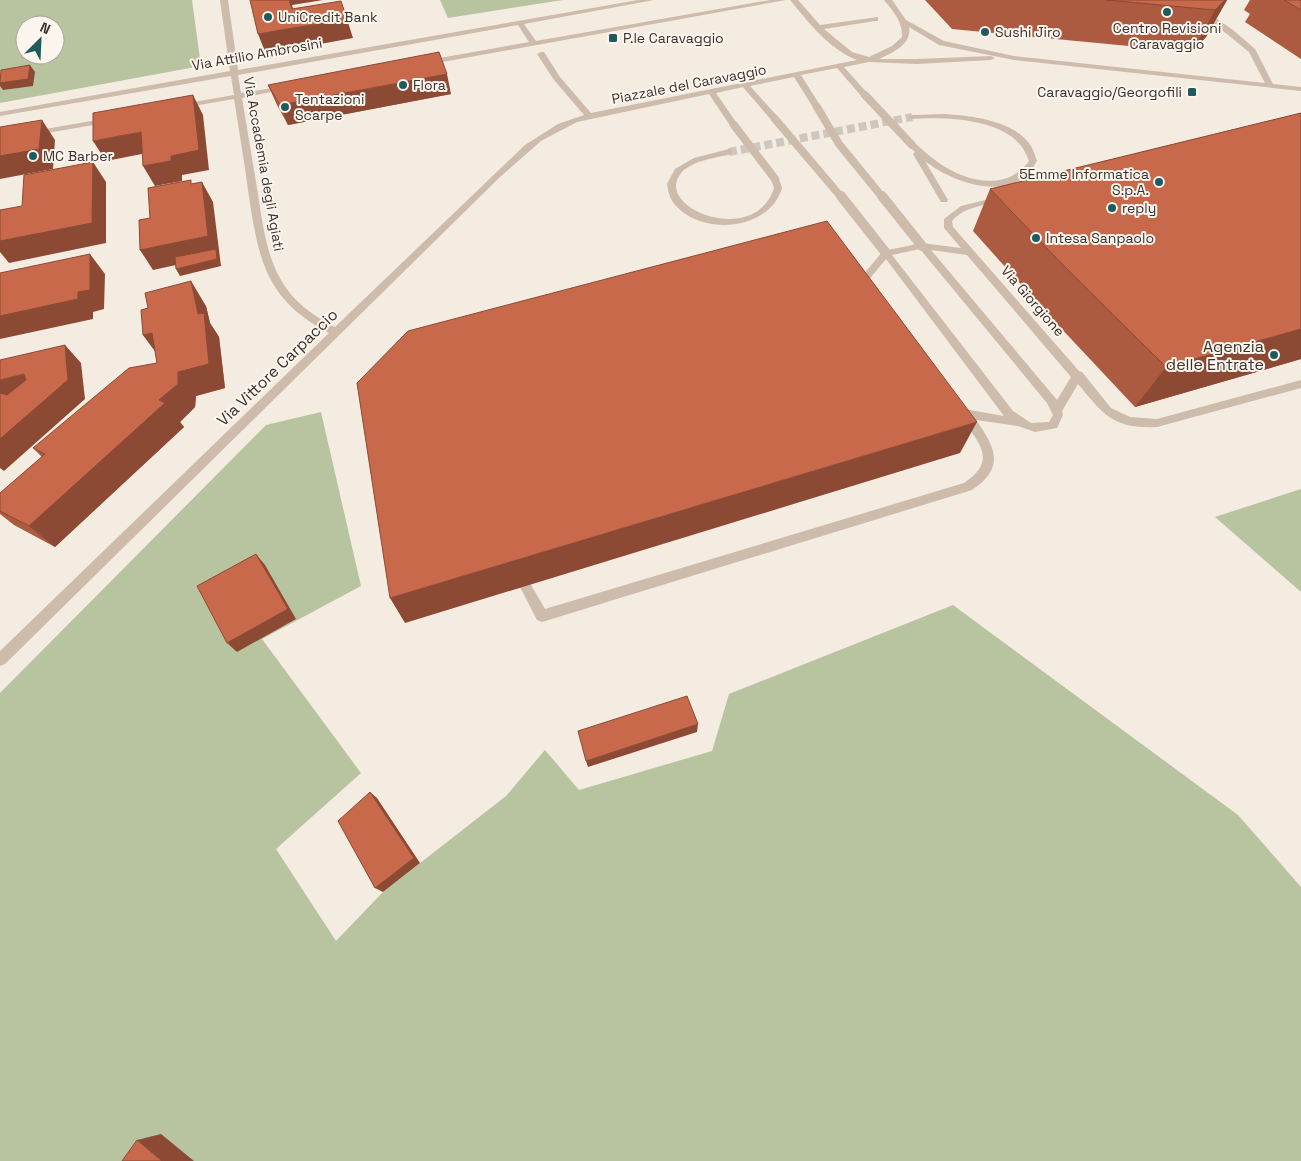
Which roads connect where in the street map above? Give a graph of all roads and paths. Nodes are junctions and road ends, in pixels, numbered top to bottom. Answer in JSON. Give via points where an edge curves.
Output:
{"nodes":[{"id":1,"x":224,"y":0,"type":"edge"},
{"id":2,"x":650,"y":0,"type":"edge"},
{"id":3,"x":782,"y":0,"type":"edge"},
{"id":4,"x":794,"y":0,"type":"edge"},
{"id":5,"x":888,"y":0,"type":"edge"},
{"id":6,"x":1187,"y":2,"type":"edge"},
{"id":7,"x":1198,"y":2,"type":"edge"},
{"id":8,"x":875,"y":19,"type":"dead end"},
{"id":9,"x":905,"y":22,"type":"junction"},
{"id":10,"x":520,"y":23,"type":"junction"},
{"id":11,"x":820,"y":27,"type":"junction"},
{"id":12,"x":534,"y":44,"type":"junction"},
{"id":13,"x":541,"y":54,"type":"dead end"},
{"id":14,"x":1014,"y":58,"type":"junction"},
{"id":15,"x":871,"y":60,"type":"junction"},
{"id":16,"x":416,"y":65,"type":"edge"},
{"id":17,"x":840,"y":67,"type":"junction"},
{"id":18,"x":235,"y":72,"type":"junction"},
{"id":19,"x":797,"y":75,"type":"junction"},
{"id":20,"x":745,"y":85,"type":"junction"},
{"id":21,"x":1270,"y":85,"type":"junction"},
{"id":22,"x":298,"y":86,"type":"edge"},
{"id":23,"x":1301,"y":88,"type":"edge"},
{"id":24,"x":712,"y":92,"type":"junction"},
{"id":25,"x":238,"y":96,"type":"junction"},
{"id":26,"x":175,"y":108,"type":"edge"},
{"id":27,"x":0,"y":114,"type":"edge"},
{"id":28,"x":589,"y":116,"type":"junction"},
{"id":29,"x":912,"y":117,"type":"tunnel mouth"},
{"id":30,"x":116,"y":118,"type":"edge"},
{"id":31,"x":0,"y":139,"type":"edge"},
{"id":32,"x":912,"y":145,"type":"junction"},
{"id":33,"x":728,"y":152,"type":"tunnel mouth"},
{"id":34,"x":1006,"y":198,"type":"edge"},
{"id":35,"x":944,"y":200,"type":"dead end"},
{"id":36,"x":922,"y":246,"type":"junction"},
{"id":37,"x":970,"y":252,"type":"junction"},
{"id":38,"x":886,"y":253,"type":"junction"},
{"id":39,"x":863,"y":281,"type":"edge"},
{"id":40,"x":336,"y":332,"type":"junction"},
{"id":41,"x":1078,"y":375,"type":"junction"},
{"id":42,"x":1301,"y":384,"type":"edge"},
{"id":43,"x":1057,"y":409,"type":"junction"},
{"id":44,"x":1020,"y":422,"type":"junction"},
{"id":45,"x":526,"y":587,"type":"edge"},
{"id":46,"x":0,"y":660,"type":"edge"}],
"edges":[{"from":1,"to":18,"type":"street","name":"Via Accademia degli Agiati"},
{"from":2,"to":10,"type":"street","name":"Via Attilio Ambrosini"},
{"from":3,"to":12,"type":"street"},
{"from":4,"to":11,"type":"street"},
{"from":5,"to":9,"type":"street"},
{"from":6,"to":7,"type":"street"},
{"from":6,"to":21,"type":"street","via":[[1252,51]]},
{"from":8,"to":11,"type":"street"},
{"from":9,"to":14,"type":"street","via":[[942,43]]},
{"from":9,"to":15,"type":"street","name":"Piazzale del Caravaggio","via":[[906,34],[900,45]]},
{"from":10,"to":12,"type":"street"},
{"from":10,"to":18,"type":"street","name":"Via Attilio Ambrosini"},
{"from":11,"to":15,"type":"street","via":[[848,54]]},
{"from":12,"to":16,"type":"street"},
{"from":13,"to":28,"type":"street"},
{"from":14,"to":15,"type":"street"},
{"from":14,"to":21,"type":"street"},
{"from":15,"to":17,"type":"street","name":"Piazzale del Caravaggio"},
{"from":17,"to":19,"type":"street","name":"Piazzale del Caravaggio"},
{"from":17,"to":32,"type":"street","bridge":true},
{"from":18,"to":25,"type":"street","name":"Via Accademia degli Agiati"},
{"from":18,"to":27,"type":"street","name":"Via Attilio Ambrosini"},
{"from":19,"to":20,"type":"street","name":"Piazzale del Caravaggio"},
{"from":19,"to":36,"type":"street","bridge":true,"via":[[839,144]]},
{"from":20,"to":24,"type":"street","name":"Piazzale del Caravaggio"},
{"from":20,"to":38,"type":"street","bridge":true,"via":[[810,158]]},
{"from":21,"to":23,"type":"street"},
{"from":22,"to":25,"type":"street"},
{"from":24,"to":28,"type":"street","name":"Piazzale del Caravaggio"},
{"from":24,"to":33,"type":"street","bridge":true,"via":[[775,179],[778,188],[768,209],[752,218],[722,222],[686,211],[671,192],[676,172],[696,159]]},
{"from":25,"to":26,"type":"street"},
{"from":25,"to":40,"type":"street","name":"Via Accademia degli Agiati","via":[[267,264],[278,285],[295,304],[311,318]]},
{"from":28,"to":40,"type":"street","name":"Via Vittore Carpaccio","via":[[561,124],[529,146]]},
{"from":29,"to":32,"type":"street","via":[[938,116],[1000,126],[1022,140],[1033,161],[1018,177],[985,184],[946,171]]},
{"from":30,"to":31,"type":"street"},
{"from":32,"to":35,"type":"street"},
{"from":34,"to":37,"type":"street","name":"Via Giorgione","via":[[959,210],[947,220],[949,228]]},
{"from":36,"to":37,"type":"street"},
{"from":36,"to":38,"type":"street"},
{"from":36,"to":43,"type":"street"},
{"from":37,"to":41,"type":"street","name":"Via Giorgione"},
{"from":38,"to":39,"type":"street"},
{"from":38,"to":44,"type":"street","via":[[1005,410]]},
{"from":40,"to":46,"type":"street","name":"Via Vittore Carpaccio"},
{"from":41,"to":42,"type":"street","name":"Via Giorgione","via":[[1107,411],[1132,423],[1142,424],[1157,424]]},
{"from":41,"to":43,"type":"street"},
{"from":43,"to":44,"type":"street","via":[[1056,420],[1046,428],[1032,428]]},
{"from":44,"to":45,"type":"street","via":[[962,411],[983,439],[989,456],[987,473],[968,487],[542,616]]}]}
